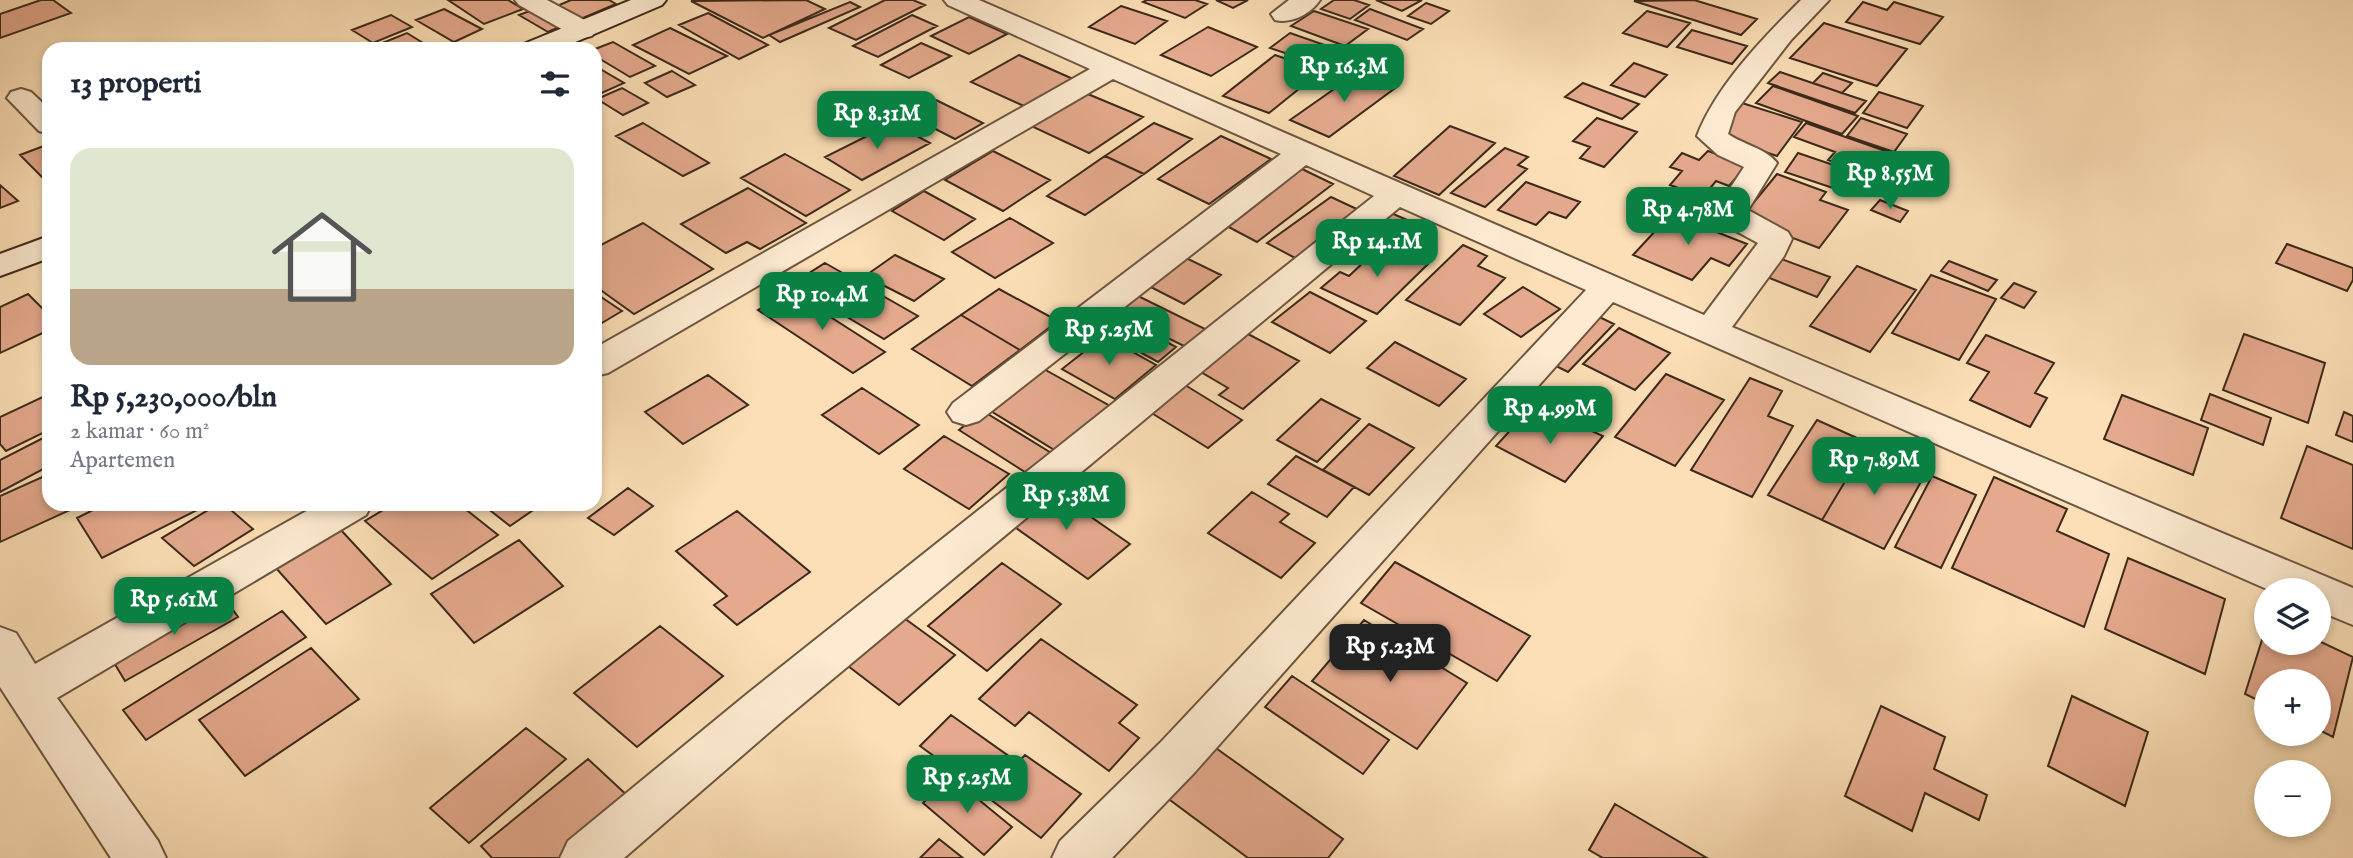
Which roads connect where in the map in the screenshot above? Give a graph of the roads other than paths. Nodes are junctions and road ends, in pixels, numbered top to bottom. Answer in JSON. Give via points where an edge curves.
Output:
{"nodes":[{"id":1,"x":528,"y":0,"type":"edge"},
{"id":2,"x":653,"y":0,"type":"edge"},
{"id":3,"x":957,"y":0,"type":"edge"},
{"id":4,"x":1307,"y":0,"type":"edge"},
{"id":5,"x":1816,"y":0,"type":"edge"},
{"id":6,"x":1283,"y":14,"type":"dead end"},
{"id":7,"x":583,"y":30,"type":"junction"},
{"id":8,"x":553,"y":42,"type":"edge"},
{"id":9,"x":1112,"y":68,"type":"junction"},
{"id":10,"x":20,"y":98,"type":"dead end"},
{"id":11,"x":42,"y":118,"type":"edge"},
{"id":12,"x":1301,"y":153,"type":"junction"},
{"id":13,"x":1395,"y":194,"type":"junction"},
{"id":14,"x":42,"y":249,"type":"edge"},
{"id":15,"x":0,"y":266,"type":"edge"},
{"id":16,"x":1608,"y":287,"type":"junction"},
{"id":17,"x":1711,"y":330,"type":"junction"},
{"id":18,"x":602,"y":360,"type":"edge"},
{"id":19,"x":966,"y":412,"type":"dead end"},
{"id":20,"x":340,"y":511,"type":"edge"},
{"id":21,"x":2285,"y":578,"type":"edge"},
{"id":22,"x":2331,"y":597,"type":"edge"},
{"id":23,"x":2353,"y":607,"type":"edge"},
{"id":24,"x":0,"y":646,"type":"edge"},
{"id":25,"x":27,"y":692,"type":"junction"},
{"id":26,"x":140,"y":858,"type":"edge"},
{"id":27,"x":586,"y":858,"type":"edge"},
{"id":28,"x":1078,"y":858,"type":"edge"}],
"edges":[{"from":1,"to":7,"type":"street"},
{"from":2,"to":7,"type":"street"},
{"from":3,"to":9,"type":"street"},
{"from":4,"to":6,"type":"street"},
{"from":5,"to":17,"type":"street","via":[[1782,34],[1715,124],[1712,136],[1719,143],[1762,163],[1732,210],[1736,218],[1776,239]]},
{"from":7,"to":8,"type":"street"},
{"from":9,"to":12,"type":"street"},
{"from":9,"to":18,"type":"street"},
{"from":10,"to":11,"type":"street"},
{"from":12,"to":13,"type":"street"},
{"from":12,"to":19,"type":"street"},
{"from":13,"to":16,"type":"street"},
{"from":13,"to":27,"type":"street"},
{"from":14,"to":15,"type":"street"},
{"from":16,"to":17,"type":"street"},
{"from":16,"to":28,"type":"street","via":[[1177,758]]},
{"from":17,"to":21,"type":"street"},
{"from":20,"to":25,"type":"street"},
{"from":22,"to":23,"type":"street"},
{"from":24,"to":25,"type":"street"},
{"from":25,"to":26,"type":"street"}]}
